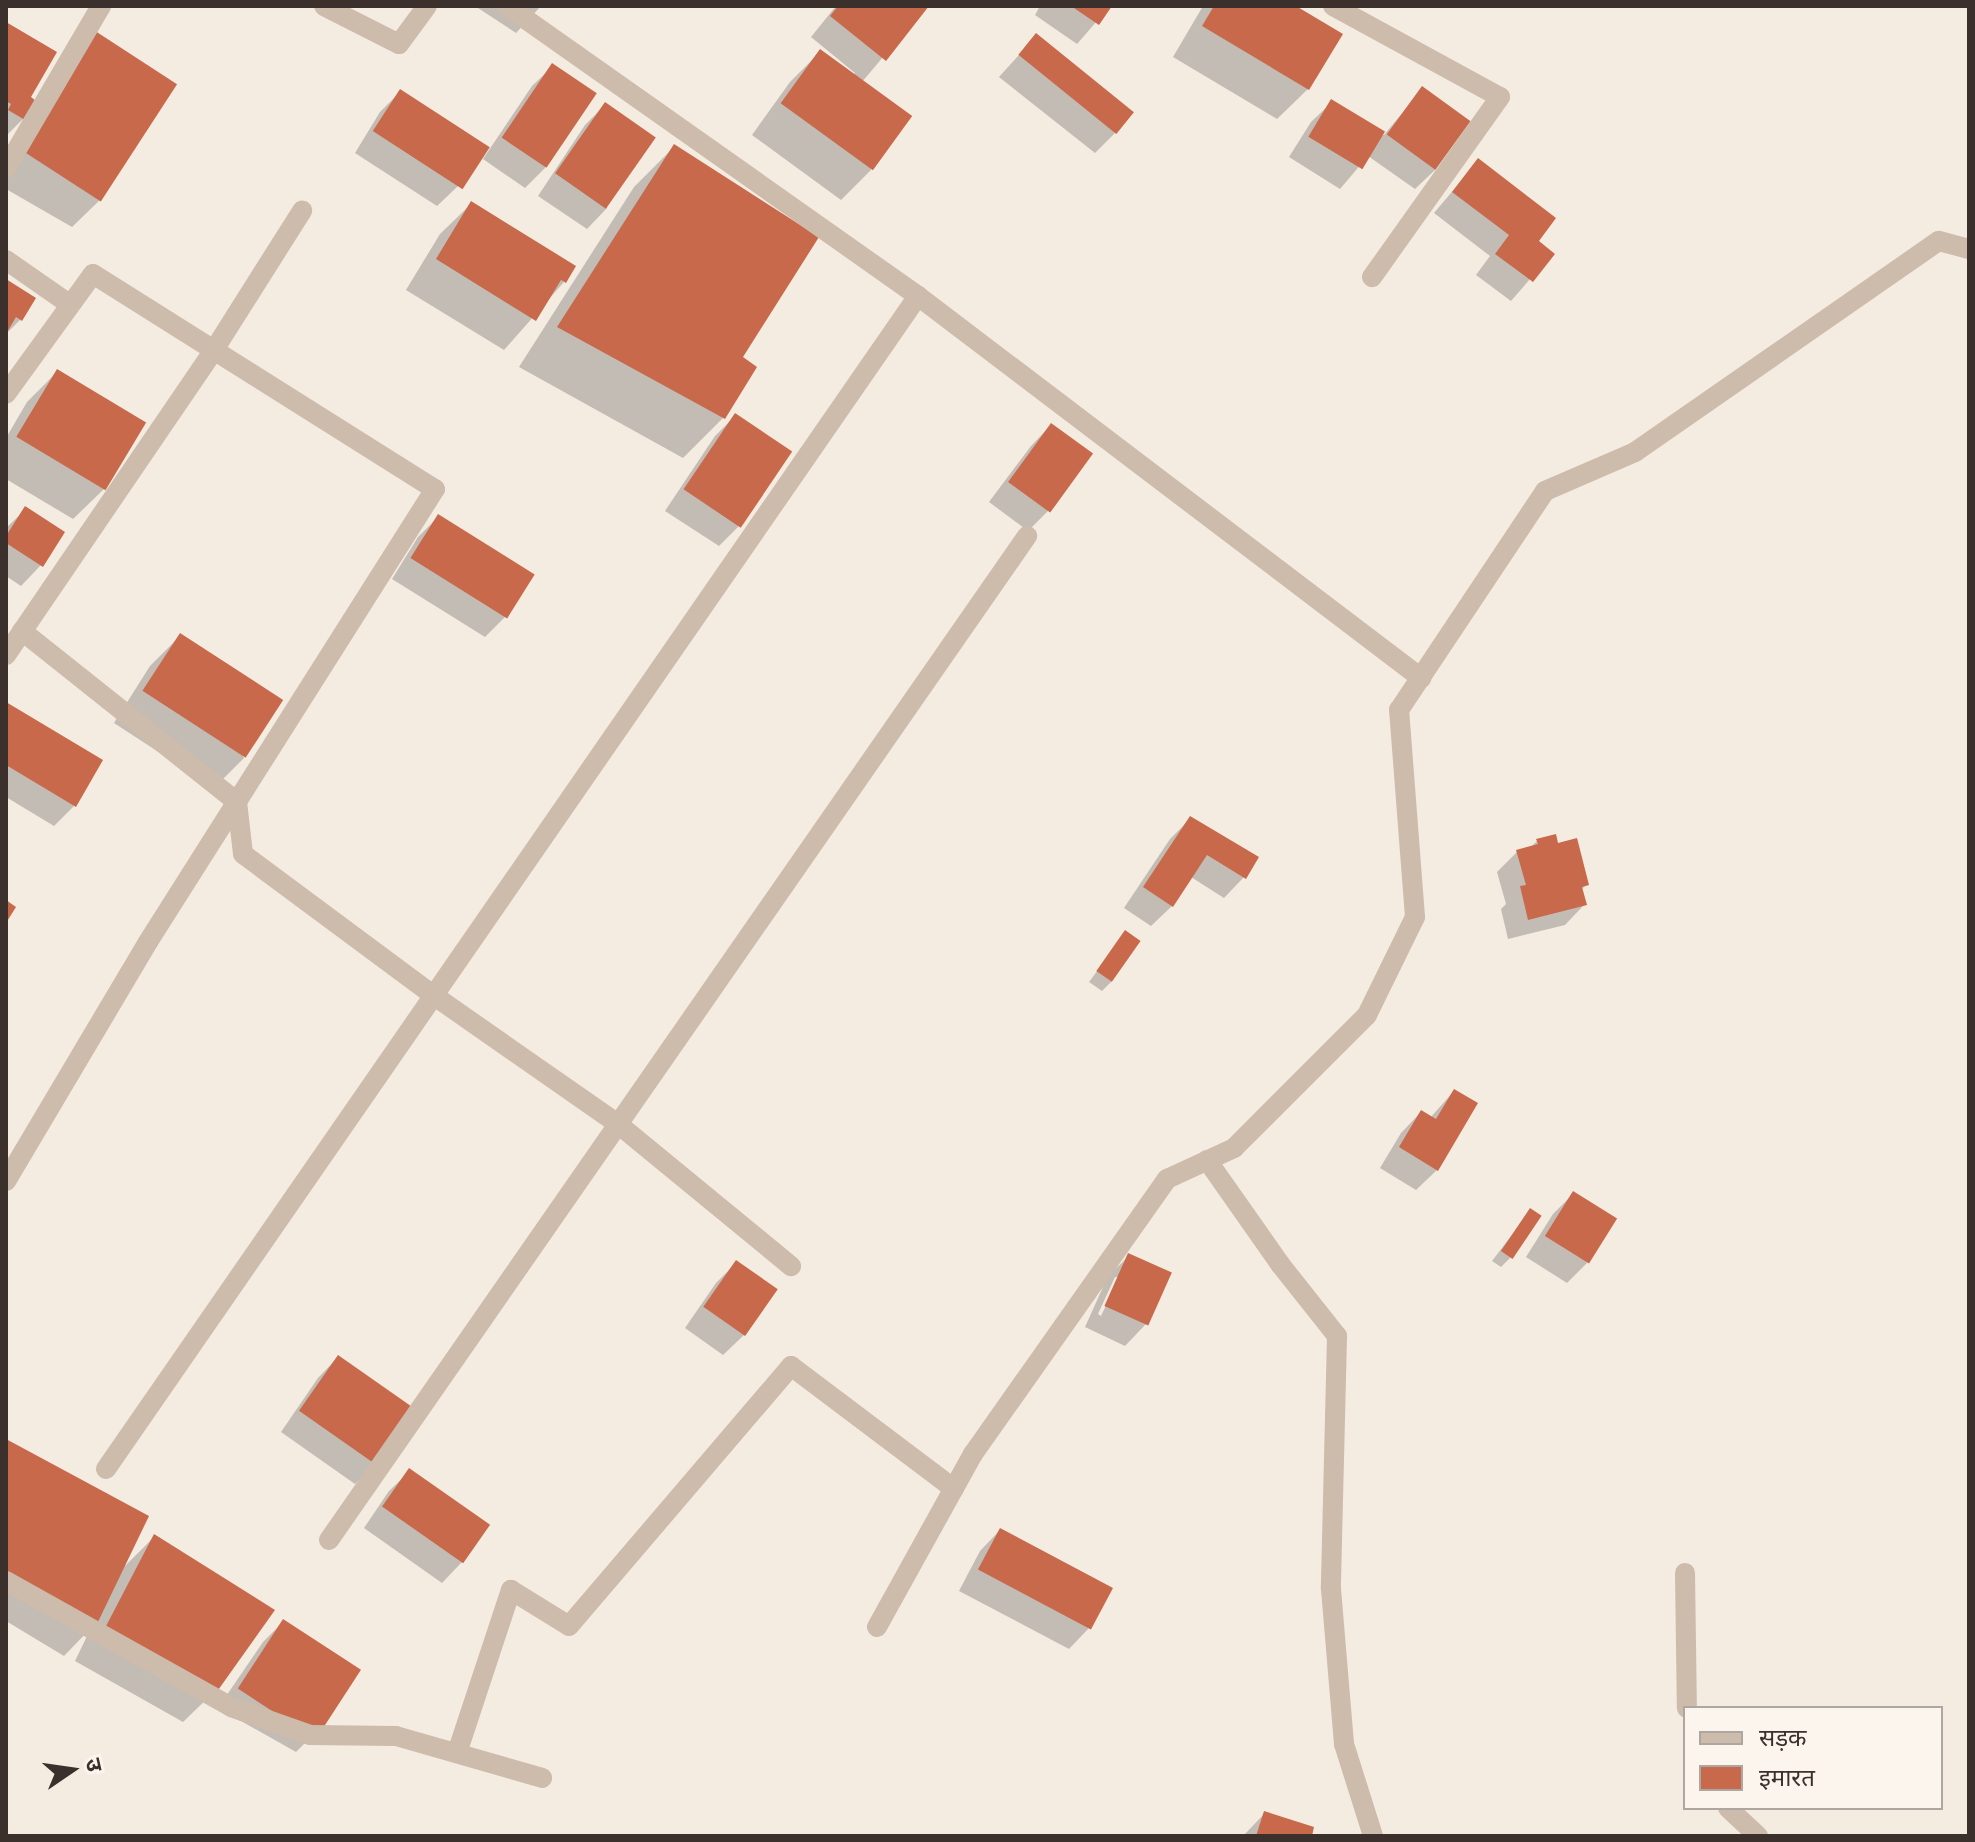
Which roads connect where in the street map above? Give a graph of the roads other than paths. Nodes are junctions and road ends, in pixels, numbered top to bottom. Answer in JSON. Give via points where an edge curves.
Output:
{"nodes":[{"id":1,"x":101,"y":6,"type":"edge"},
{"id":2,"x":324,"y":6,"type":"edge"},
{"id":3,"x":427,"y":6,"type":"edge"},
{"id":4,"x":507,"y":6,"type":"edge"},
{"id":5,"x":1333,"y":6,"type":"edge"},
{"id":6,"x":6,"y":168,"type":"edge"},
{"id":7,"x":302,"y":211,"type":"dead end"},
{"id":8,"x":1969,"y":249,"type":"edge"},
{"id":9,"x":6,"y":260,"type":"edge"},
{"id":10,"x":1372,"y":277,"type":"dead end"},
{"id":11,"x":918,"y":296,"type":"junction"},
{"id":12,"x":69,"y":304,"type":"junction"},
{"id":13,"x":214,"y":350,"type":"junction"},
{"id":14,"x":6,"y":394,"type":"edge"},
{"id":15,"x":1027,"y":536,"type":"dead end"},
{"id":16,"x":22,"y":631,"type":"junction"},
{"id":17,"x":6,"y":655,"type":"edge"},
{"id":18,"x":1421,"y":678,"type":"junction"},
{"id":19,"x":237,"y":802,"type":"junction"},
{"id":20,"x":433,"y":995,"type":"junction"},
{"id":21,"x":618,"y":1124,"type":"junction"},
{"id":22,"x":1207,"y":1160,"type":"junction"},
{"id":23,"x":6,"y":1181,"type":"edge"},
{"id":24,"x":791,"y":1266,"type":"dead end"},
{"id":25,"x":106,"y":1469,"type":"dead end"},
{"id":26,"x":954,"y":1489,"type":"junction"},
{"id":27,"x":329,"y":1540,"type":"dead end"},
{"id":28,"x":1685,"y":1573,"type":"dead end"},
{"id":29,"x":6,"y":1581,"type":"edge"},
{"id":30,"x":877,"y":1627,"type":"dead end"},
{"id":31,"x":1687,"y":1706,"type":"edge"},
{"id":32,"x":457,"y":1753,"type":"junction"},
{"id":33,"x":542,"y":1778,"type":"dead end"},
{"id":34,"x":1730,"y":1810,"type":"edge"},
{"id":35,"x":1373,"y":1836,"type":"edge"},
{"id":36,"x":1758,"y":1836,"type":"edge"}],
"edges":[{"from":1,"to":6,"type":"street"},
{"from":2,"to":3,"type":"street","via":[[399,44]]},
{"from":4,"to":11,"type":"street"},
{"from":5,"to":10,"type":"street","via":[[1500,97]]},
{"from":7,"to":13,"type":"street"},
{"from":8,"to":18,"type":"street","via":[[1939,241],[1635,452],[1545,491]]},
{"from":9,"to":12,"type":"street"},
{"from":11,"to":18,"type":"street"},
{"from":11,"to":20,"type":"street"},
{"from":12,"to":13,"type":"street","via":[[93,274]]},
{"from":12,"to":14,"type":"street"},
{"from":13,"to":16,"type":"street"},
{"from":13,"to":19,"type":"street","via":[[435,489]]},
{"from":15,"to":21,"type":"street"},
{"from":16,"to":17,"type":"street"},
{"from":16,"to":19,"type":"street"},
{"from":18,"to":22,"type":"street","via":[[1399,710],[1415,917],[1367,1015],[1234,1148]]},
{"from":19,"to":20,"type":"street","via":[[243,854]]},
{"from":19,"to":23,"type":"street"},
{"from":20,"to":21,"type":"street"},
{"from":20,"to":25,"type":"street"},
{"from":21,"to":24,"type":"street"},
{"from":21,"to":27,"type":"street"},
{"from":22,"to":26,"type":"street","via":[[1167,1179],[973,1454]]},
{"from":22,"to":35,"type":"street","via":[[1337,1336],[1331,1589],[1344,1744]]},
{"from":26,"to":30,"type":"street"},
{"from":26,"to":32,"type":"street","via":[[791,1366],[569,1626],[511,1590]]},
{"from":28,"to":31,"type":"street"},
{"from":29,"to":32,"type":"street","via":[[231,1707],[310,1735],[396,1736]]},
{"from":32,"to":33,"type":"street"},
{"from":34,"to":36,"type":"street"}]}
